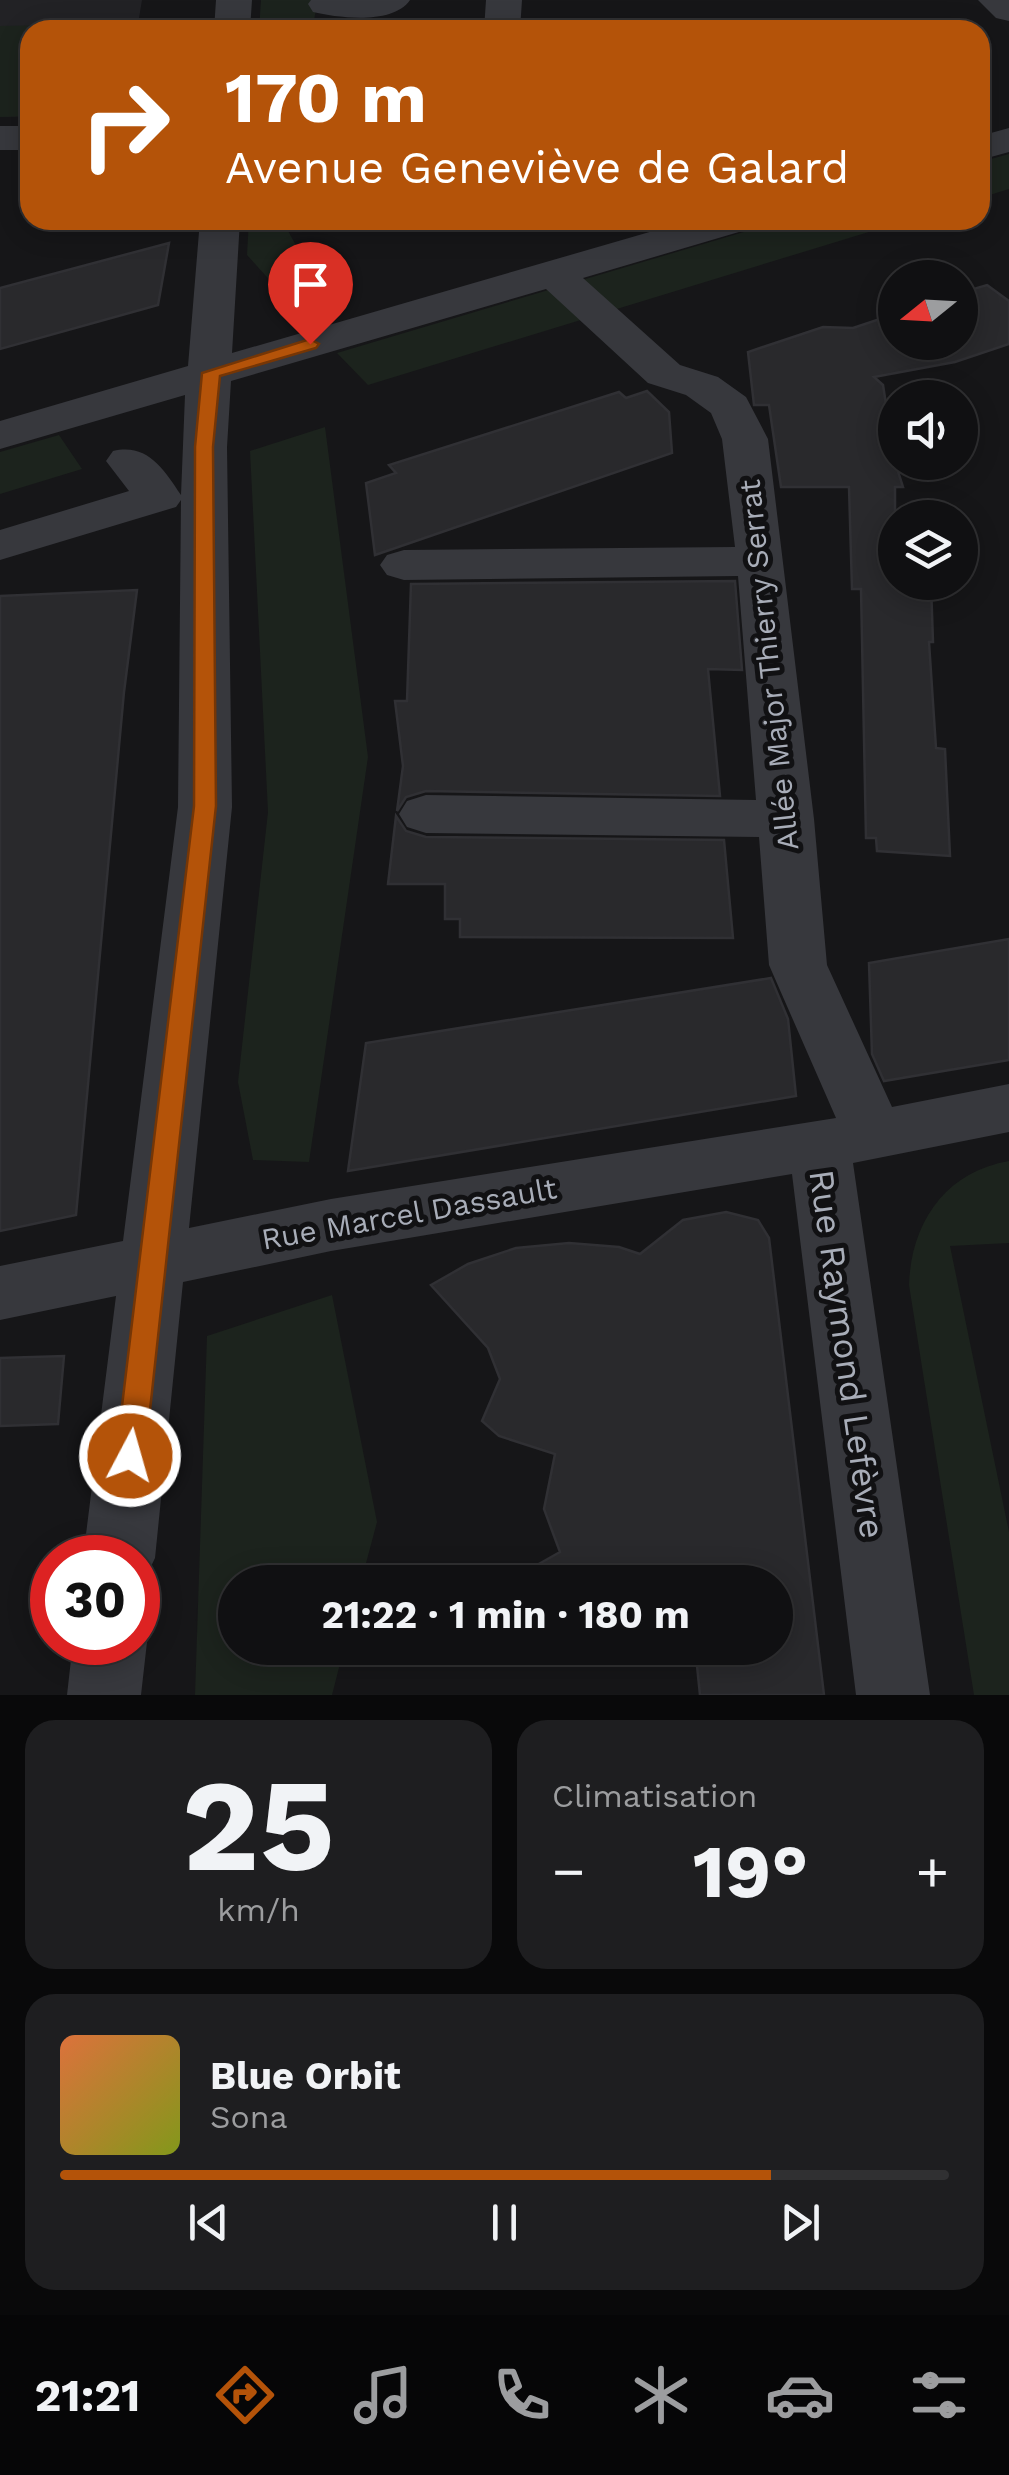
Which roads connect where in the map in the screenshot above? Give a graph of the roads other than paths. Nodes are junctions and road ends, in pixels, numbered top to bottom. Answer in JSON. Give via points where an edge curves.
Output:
{"nodes":[{"id":1,"x":392,"y":0,"type":"edge"},
{"id":2,"x":996,"y":0,"type":"edge"},
{"id":3,"x":326,"y":4,"type":"dead end"},
{"id":4,"x":1009,"y":10,"type":"edge"},
{"id":5,"x":219,"y":230,"type":"edge"},
{"id":6,"x":712,"y":230,"type":"edge"},
{"id":7,"x":573,"y":290,"type":"junction"},
{"id":8,"x":211,"y":373,"type":"junction"},
{"id":9,"x":0,"y":435,"type":"edge"},
{"id":10,"x":129,"y":461,"type":"dead end"},
{"id":11,"x":0,"y":545,"type":"edge"},
{"id":12,"x":761,"y":562,"type":"junction"},
{"id":13,"x":404,"y":565,"type":"dead end"},
{"id":14,"x":426,"y":814,"type":"dead end"},
{"id":15,"x":787,"y":818,"type":"junction"},
{"id":16,"x":1009,"y":1108,"type":"edge"},
{"id":17,"x":846,"y":1140,"type":"junction"},
{"id":18,"x":151,"y":1262,"type":"junction"},
{"id":19,"x":0,"y":1294,"type":"edge"},
{"id":20,"x":121,"y":1535,"type":"edge"},
{"id":21,"x":107,"y":1665,"type":"edge"},
{"id":22,"x":104,"y":1695,"type":"edge"},
{"id":23,"x":893,"y":1695,"type":"edge"}],
"edges":[{"from":1,"to":3,"type":"street"},
{"from":2,"to":4,"type":"street"},
{"from":5,"to":8,"type":"street"},
{"from":6,"to":7,"type":"street"},
{"from":7,"to":8,"type":"street"},
{"from":7,"to":12,"type":"street","name":"Allée Major Thierry Serrat","via":[[664,374],[702,386],[730,406],[745,439]]},
{"from":8,"to":9,"type":"street"},
{"from":8,"to":18,"type":"street","via":[[204,447],[205,806]]},
{"from":10,"to":11,"type":"street","via":[[160,496]]},
{"from":12,"to":13,"type":"street"},
{"from":12,"to":15,"type":"street","name":"Allée Major Thierry Serrat"},
{"from":14,"to":15,"type":"street"},
{"from":15,"to":17,"type":"street","name":"Allée Major Thierry Serrat","via":[[798,965]]},
{"from":16,"to":17,"type":"street","name":"Rue Raymond Lefèvre"},
{"from":17,"to":18,"type":"street","name":"Rue Marcel Dassault","via":[[330,1225]]},
{"from":17,"to":23,"type":"street","name":"Rue Raymond Lefèvre"},
{"from":18,"to":19,"type":"street","name":"Rue Marcel Dassault"},
{"from":18,"to":20,"type":"street"},
{"from":21,"to":22,"type":"street"}]}
